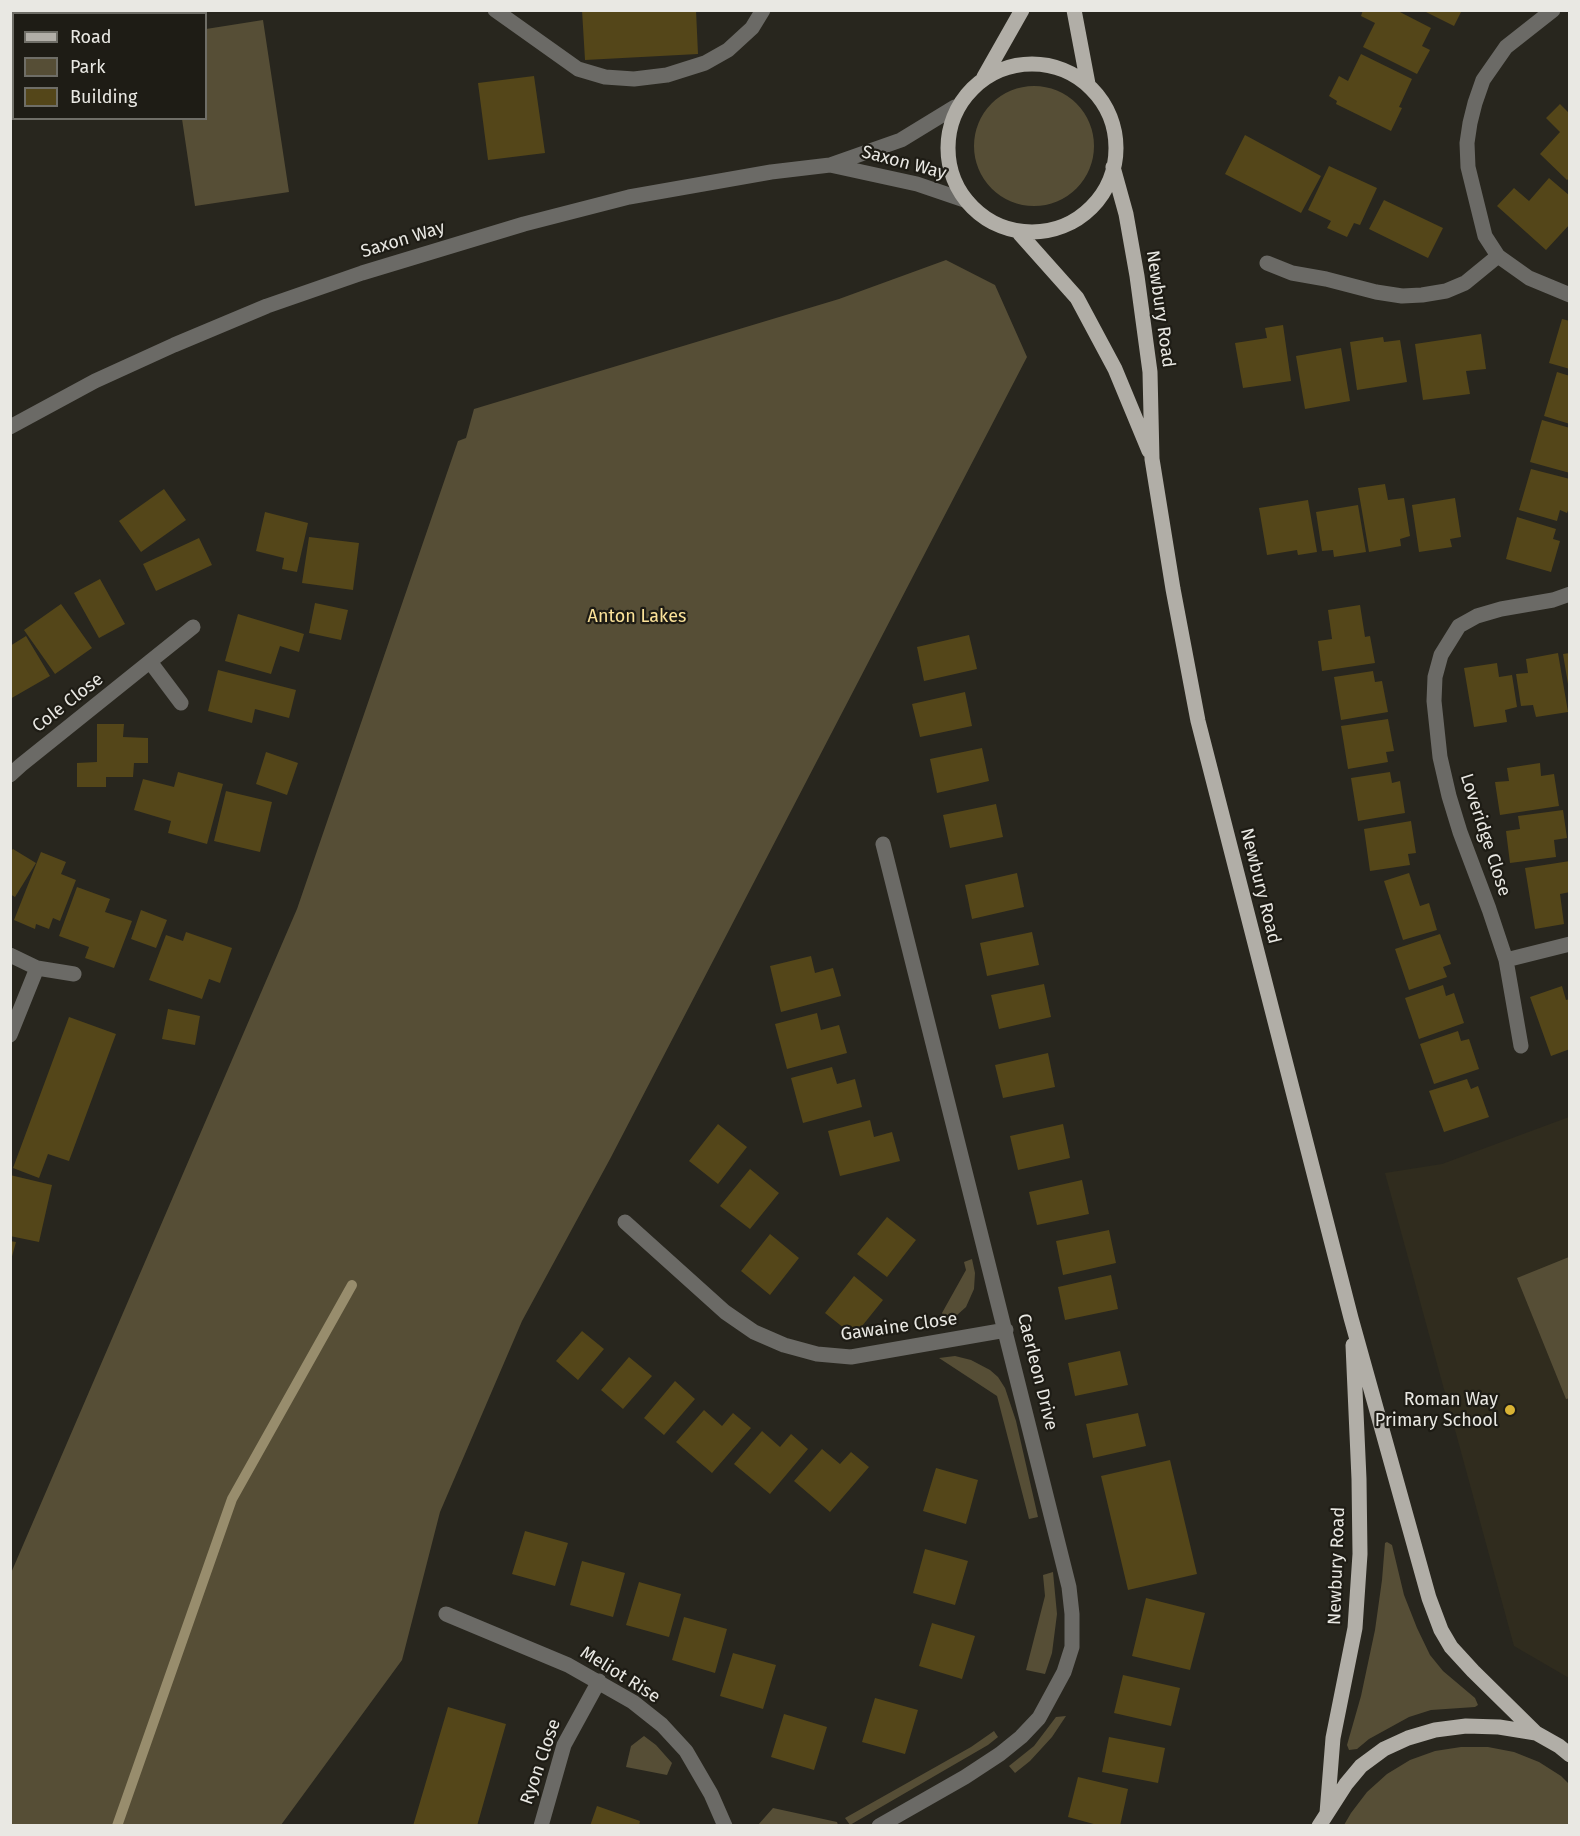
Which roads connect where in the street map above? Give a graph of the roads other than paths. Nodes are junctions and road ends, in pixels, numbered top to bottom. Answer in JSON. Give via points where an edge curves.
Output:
{"nodes":[{"id":1,"x":495,"y":10,"type":"edge"},
{"id":2,"x":763,"y":10,"type":"edge"},
{"id":3,"x":1023,"y":10,"type":"edge"},
{"id":4,"x":1074,"y":10,"type":"edge"},
{"id":5,"x":1553,"y":10,"type":"edge"},
{"id":6,"x":982,"y":79,"type":"junction"},
{"id":7,"x":1088,"y":84,"type":"junction"},
{"id":8,"x":956,"y":107,"type":"junction"},
{"id":9,"x":830,"y":165,"type":"junction"},
{"id":10,"x":1113,"y":167,"type":"junction"},
{"id":11,"x":967,"y":201,"type":"junction"},
{"id":12,"x":1020,"y":234,"type":"junction"},
{"id":13,"x":1498,"y":256,"type":"junction"},
{"id":14,"x":1267,"y":263,"type":"dead end"},
{"id":15,"x":1569,"y":295,"type":"edge"},
{"id":16,"x":10,"y":427,"type":"edge"},
{"id":17,"x":1152,"y":459,"type":"junction"},
{"id":18,"x":1569,"y":594,"type":"edge"},
{"id":19,"x":193,"y":627,"type":"dead end"},
{"id":20,"x":151,"y":663,"type":"junction"},
{"id":21,"x":181,"y":703,"type":"dead end"},
{"id":22,"x":10,"y":775,"type":"edge"},
{"id":23,"x":883,"y":844,"type":"dead end"},
{"id":24,"x":1569,"y":944,"type":"edge"},
{"id":25,"x":10,"y":955,"type":"edge"},
{"id":26,"x":1506,"y":960,"type":"junction"},
{"id":27,"x":37,"y":968,"type":"junction"},
{"id":28,"x":74,"y":974,"type":"dead end"},
{"id":29,"x":10,"y":1035,"type":"edge"},
{"id":30,"x":1521,"y":1046,"type":"dead end"},
{"id":31,"x":625,"y":1222,"type":"dead end"},
{"id":32,"x":1351,"y":1318,"type":"junction"},
{"id":33,"x":1006,"y":1330,"type":"junction"},
{"id":34,"x":446,"y":1614,"type":"dead end"},
{"id":35,"x":599,"y":1681,"type":"junction"},
{"id":36,"x":1536,"y":1733,"type":"junction"},
{"id":37,"x":1566,"y":1750,"type":"edge"},
{"id":38,"x":1323,"y":1819,"type":"edge"},
{"id":39,"x":541,"y":1826,"type":"edge"},
{"id":40,"x":725,"y":1826,"type":"edge"},
{"id":41,"x":879,"y":1826,"type":"edge"}],
"edges":[{"from":1,"to":2,"type":"street","via":[[578,69],[605,77],[634,79],[667,75],[721,55],[752,28]]},
{"from":3,"to":6,"type":"main road"},
{"from":4,"to":7,"type":"main road"},
{"from":5,"to":13,"type":"street","via":[[1506,47],[1488,71],[1474,103],[1467,143],[1468,167],[1485,236]]},
{"from":6,"to":7,"type":"main road","via":[[1026,63],[1069,72]]},
{"from":6,"to":8,"type":"main road"},
{"from":7,"to":10,"type":"main road","via":[[1103,102],[1112,125]]},
{"from":8,"to":9,"type":"street","name":"Saxon Way","via":[[901,140]]},
{"from":8,"to":11,"type":"main road","via":[[949,155]]},
{"from":9,"to":11,"type":"street","name":"Saxon Way","via":[[917,183]]},
{"from":9,"to":16,"type":"street","name":"Saxon Way","via":[[629,197],[417,255],[267,306],[174,345],[95,381]]},
{"from":10,"to":12,"type":"main road","via":[[1106,186],[1086,213],[1044,234]]},
{"from":10,"to":17,"type":"main road","name":"Newbury Road","via":[[1126,214],[1148,362]]},
{"from":11,"to":12,"type":"main road","via":[[993,225]]},
{"from":12,"to":17,"type":"main road","name":"Newbury Road","via":[[1077,298],[1115,369]]},
{"from":13,"to":14,"type":"street","via":[[1465,283],[1446,291],[1402,296],[1292,273]]},
{"from":13,"to":15,"type":"street","via":[[1529,278]]},
{"from":17,"to":32,"type":"main road","name":"Newbury Road","via":[[1198,721]]},
{"from":18,"to":26,"type":"street","name":"Loveridge Close","via":[[1477,616],[1460,626],[1441,655],[1435,677],[1440,757],[1449,796]]},
{"from":19,"to":20,"type":"street","name":"Cole Close"},
{"from":20,"to":21,"type":"street"},
{"from":20,"to":22,"type":"street","name":"Cole Close"},
{"from":23,"to":33,"type":"street","name":"Caerleon Drive"},
{"from":24,"to":26,"type":"street"},
{"from":25,"to":27,"type":"street"},
{"from":26,"to":30,"type":"street","name":"Loveridge Close"},
{"from":27,"to":28,"type":"street"},
{"from":27,"to":29,"type":"street"},
{"from":31,"to":33,"type":"street","name":"Gawaine Close","via":[[726,1312],[754,1332],[784,1345],[817,1354],[851,1357]]},
{"from":32,"to":36,"type":"main road","name":"Newbury Road","via":[[1441,1630],[1473,1671]]},
{"from":32,"to":38,"type":"main road","name":"Newbury Road","via":[[1360,1554],[1355,1628],[1333,1738]]},
{"from":33,"to":41,"type":"street","name":"Caerleon Drive","via":[[1069,1587],[1072,1647],[1053,1694],[1039,1718],[1021,1737],[965,1777]]},
{"from":34,"to":35,"type":"street","name":"Meliot Rise"},
{"from":35,"to":39,"type":"street","name":"Ryon Close","via":[[564,1745]]},
{"from":35,"to":40,"type":"street","name":"Meliot Rise","via":[[662,1725],[686,1751]]},
{"from":36,"to":37,"type":"main road"},
{"from":36,"to":38,"type":"main road","via":[[1466,1726],[1408,1738],[1361,1766]]}]}
